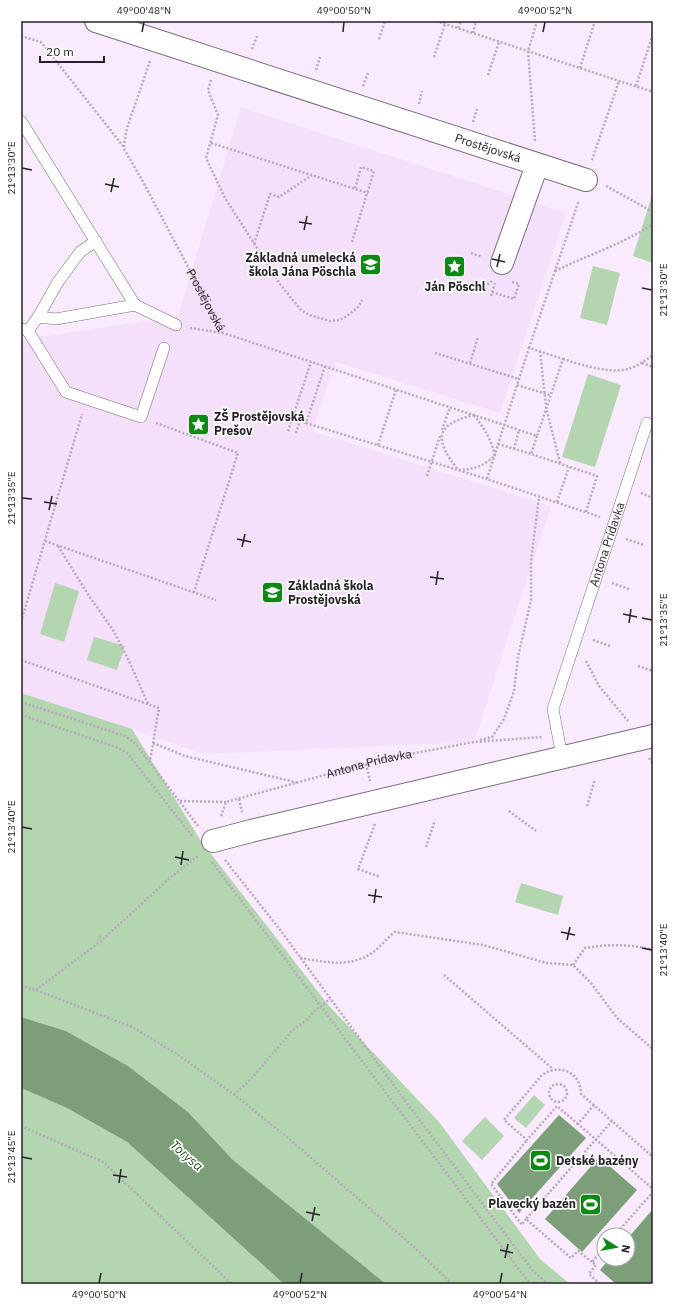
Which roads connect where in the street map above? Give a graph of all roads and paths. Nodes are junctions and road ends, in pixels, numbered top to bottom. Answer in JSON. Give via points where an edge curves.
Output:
{"nodes":[{"id":1,"x":96,"y":21,"type":"edge"},
{"id":2,"x":385,"y":21,"type":"edge"},
{"id":3,"x":436,"y":21,"type":"edge"},
{"id":4,"x":461,"y":21,"type":"edge"},
{"id":5,"x":476,"y":21,"type":"edge"},
{"id":6,"x":537,"y":21,"type":"edge"},
{"id":7,"x":595,"y":21,"type":"edge"},
{"id":8,"x":445,"y":24,"type":"junction"},
{"id":9,"x":458,"y":28,"type":"junction"},
{"id":10,"x":473,"y":33,"type":"junction"},
{"id":11,"x":653,"y":34,"type":"edge"},
{"id":12,"x":21,"y":36,"type":"edge"},
{"id":13,"x":379,"y":39,"type":"dead end"},
{"id":14,"x":157,"y":41,"type":"junction"},
{"id":15,"x":499,"y":42,"type":"junction"},
{"id":16,"x":528,"y":51,"type":"junction"},
{"id":17,"x":434,"y":57,"type":"dead end"},
{"id":18,"x":218,"y":61,"type":"junction"},
{"id":19,"x":580,"y":68,"type":"junction"},
{"id":20,"x":488,"y":75,"type":"dead end"},
{"id":21,"x":619,"y":81,"type":"junction"},
{"id":22,"x":636,"y":86,"type":"junction"},
{"id":23,"x":653,"y":92,"type":"edge"},
{"id":24,"x":21,"y":121,"type":"edge"},
{"id":25,"x":210,"y":143,"type":"junction"},
{"id":26,"x":124,"y":147,"type":"junction"},
{"id":27,"x":537,"y":165,"type":"junction"},
{"id":28,"x":312,"y":174,"type":"junction"},
{"id":29,"x":586,"y":178,"type":"junction"},
{"id":30,"x":355,"y":189,"type":"junction"},
{"id":31,"x":368,"y":193,"type":"junction"},
{"id":32,"x":653,"y":212,"type":"edge"},
{"id":33,"x":653,"y":224,"type":"edge"},
{"id":34,"x":96,"y":242,"type":"junction"},
{"id":35,"x":352,"y":242,"type":"dead end"},
{"id":36,"x":254,"y":244,"type":"junction"},
{"id":37,"x":555,"y":271,"type":"junction"},
{"id":38,"x":504,"y":274,"type":"junction"},
{"id":39,"x":478,"y":292,"type":"dead end"},
{"id":40,"x":492,"y":292,"type":"dead end"},
{"id":41,"x":362,"y":300,"type":"dead end"},
{"id":42,"x":135,"y":305,"type":"junction"},
{"id":43,"x":38,"y":317,"type":"junction"},
{"id":44,"x":176,"y":325,"type":"dead end"},
{"id":45,"x":25,"y":330,"type":"edge"},
{"id":46,"x":478,"y":337,"type":"dead end"},
{"id":47,"x":164,"y":348,"type":"dead end"},
{"id":48,"x":530,"y":348,"type":"junction"},
{"id":49,"x":540,"y":351,"type":"junction"},
{"id":50,"x":435,"y":353,"type":"dead end"},
{"id":51,"x":653,"y":355,"type":"edge"},
{"id":52,"x":563,"y":359,"type":"junction"},
{"id":53,"x":311,"y":362,"type":"junction"},
{"id":54,"x":642,"y":363,"type":"junction"},
{"id":55,"x":470,"y":364,"type":"junction"},
{"id":56,"x":325,"y":366,"type":"junction"},
{"id":57,"x":653,"y":367,"type":"edge"},
{"id":58,"x":519,"y":379,"type":"junction"},
{"id":59,"x":517,"y":385,"type":"junction"},
{"id":60,"x":396,"y":390,"type":"junction"},
{"id":61,"x":545,"y":393,"type":"junction"},
{"id":62,"x":550,"y":395,"type":"junction"},
{"id":63,"x":86,"y":399,"type":"junction"},
{"id":64,"x":450,"y":407,"type":"junction"},
{"id":65,"x":546,"y":407,"type":"junction"},
{"id":66,"x":474,"y":415,"type":"junction"},
{"id":67,"x":141,"y":418,"type":"junction"},
{"id":68,"x":292,"y":419,"type":"junction"},
{"id":69,"x":300,"y":421,"type":"junction"},
{"id":70,"x":306,"y":423,"type":"junction"},
{"id":71,"x":647,"y":423,"type":"dead end"},
{"id":72,"x":504,"y":425,"type":"junction"},
{"id":73,"x":519,"y":430,"type":"junction"},
{"id":74,"x":288,"y":431,"type":"dead end"},
{"id":75,"x":296,"y":433,"type":"dead end"},
{"id":76,"x":441,"y":434,"type":"junction"},
{"id":77,"x":537,"y":436,"type":"junction"},
{"id":78,"x":498,"y":444,"type":"junction"},
{"id":79,"x":378,"y":445,"type":"junction"},
{"id":80,"x":514,"y":448,"type":"junction"},
{"id":81,"x":531,"y":454,"type":"junction"},
{"id":82,"x":495,"y":455,"type":"junction"},
{"id":83,"x":431,"y":462,"type":"junction"},
{"id":84,"x":560,"y":464,"type":"junction"},
{"id":85,"x":569,"y":467,"type":"junction"},
{"id":86,"x":458,"y":470,"type":"junction"},
{"id":87,"x":427,"y":476,"type":"dead end"},
{"id":88,"x":487,"y":479,"type":"junction"},
{"id":89,"x":539,"y":497,"type":"junction"},
{"id":90,"x":557,"y":502,"type":"junction"},
{"id":91,"x":586,"y":512,"type":"junction"},
{"id":92,"x":615,"y":522,"type":"junction"},
{"id":93,"x":45,"y":541,"type":"junction"},
{"id":94,"x":58,"y":546,"type":"junction"},
{"id":95,"x":194,"y":592,"type":"junction"},
{"id":96,"x":216,"y":600,"type":"dead end"},
{"id":97,"x":21,"y":622,"type":"edge"},
{"id":98,"x":575,"y":643,"type":"junction"},
{"id":99,"x":21,"y":660,"type":"edge"},
{"id":100,"x":638,"y":666,"type":"dead end"},
{"id":101,"x":653,"y":670,"type":"edge"},
{"id":102,"x":21,"y":702,"type":"edge"},
{"id":103,"x":148,"y":704,"type":"junction"},
{"id":104,"x":21,"y":716,"type":"edge"},
{"id":105,"x":634,"y":718,"type":"dead end"},
{"id":106,"x":628,"y":719,"type":"junction"},
{"id":107,"x":620,"y":721,"type":"dead end"},
{"id":108,"x":558,"y":735,"type":"junction"},
{"id":109,"x":653,"y":736,"type":"edge"},
{"id":110,"x":474,"y":742,"type":"junction"},
{"id":111,"x":153,"y":743,"type":"junction"},
{"id":112,"x":562,"y":757,"type":"junction"},
{"id":113,"x":150,"y":761,"type":"junction"},
{"id":114,"x":595,"y":779,"type":"dead end"},
{"id":115,"x":299,"y":783,"type":"junction"},
{"id":116,"x":384,"y":800,"type":"junction"},
{"id":117,"x":180,"y":802,"type":"junction"},
{"id":118,"x":226,"y":802,"type":"junction"},
{"id":119,"x":587,"y":806,"type":"dead end"},
{"id":120,"x":509,"y":811,"type":"dead end"},
{"id":121,"x":435,"y":820,"type":"dead end"},
{"id":122,"x":536,"y":831,"type":"dead end"},
{"id":123,"x":210,"y":846,"type":"junction"},
{"id":124,"x":426,"y":848,"type":"dead end"},
{"id":125,"x":380,"y":877,"type":"dead end"},
{"id":126,"x":99,"y":936,"type":"dead end"},
{"id":127,"x":102,"y":939,"type":"junction"},
{"id":128,"x":653,"y":950,"type":"edge"},
{"id":129,"x":300,"y":958,"type":"junction"},
{"id":130,"x":573,"y":965,"type":"junction"},
{"id":131,"x":444,"y":975,"type":"dead end"},
{"id":132,"x":21,"y":986,"type":"edge"},
{"id":133,"x":36,"y":990,"type":"junction"},
{"id":134,"x":330,"y":999,"type":"junction"},
{"id":135,"x":321,"y":1006,"type":"junction"},
{"id":136,"x":653,"y":1049,"type":"edge"},
{"id":137,"x":553,"y":1070,"type":"junction"},
{"id":138,"x":234,"y":1095,"type":"junction"},
{"id":139,"x":558,"y":1102,"type":"junction"},
{"id":140,"x":594,"y":1105,"type":"junction"},
{"id":141,"x":558,"y":1106,"type":"junction"},
{"id":142,"x":612,"y":1121,"type":"junction"},
{"id":143,"x":578,"y":1124,"type":"junction"},
{"id":144,"x":21,"y":1126,"type":"edge"},
{"id":145,"x":596,"y":1139,"type":"junction"},
{"id":146,"x":527,"y":1140,"type":"junction"},
{"id":147,"x":653,"y":1157,"type":"edge"},
{"id":148,"x":653,"y":1190,"type":"edge"},
{"id":149,"x":526,"y":1218,"type":"junction"},
{"id":150,"x":622,"y":1227,"type":"edge"},
{"id":151,"x":596,"y":1257,"type":"edge"},
{"id":152,"x":592,"y":1262,"type":"junction"},
{"id":153,"x":232,"y":1284,"type":"edge"},
{"id":154,"x":452,"y":1284,"type":"edge"},
{"id":155,"x":532,"y":1284,"type":"edge"},
{"id":156,"x":548,"y":1284,"type":"edge"},
{"id":157,"x":600,"y":1284,"type":"edge"}],
"edges":[{"from":1,"to":14,"type":"street","name":"Prostějovská"},
{"from":2,"to":13,"type":"path"},
{"from":3,"to":8,"type":"path"},
{"from":4,"to":9,"type":"path"},
{"from":5,"to":10,"type":"path"},
{"from":6,"to":16,"type":"path"},
{"from":7,"to":19,"type":"path"},
{"from":8,"to":9,"type":"path"},
{"from":8,"to":17,"type":"path"},
{"from":9,"to":10,"type":"path"},
{"from":10,"to":15,"type":"path"},
{"from":11,"to":22,"type":"path"},
{"from":12,"to":26,"type":"path","name":"Prostějovská","via":[[41,42]]},
{"from":14,"to":18,"type":"street","name":"Prostějovská"},
{"from":14,"to":26,"type":"path"},
{"from":15,"to":16,"type":"path"},
{"from":15,"to":20,"type":"path"},
{"from":16,"to":19,"type":"path"},
{"from":16,"to":27,"type":"path"},
{"from":18,"to":25,"type":"path","via":[[208,90],[218,116]]},
{"from":18,"to":27,"type":"street","name":"Prostějovská"},
{"from":19,"to":21,"type":"path"},
{"from":21,"to":22,"type":"path"},
{"from":21,"to":29,"type":"path"},
{"from":22,"to":23,"type":"path"},
{"from":24,"to":34,"type":"lane"},
{"from":25,"to":28,"type":"path"},
{"from":25,"to":36,"type":"path","via":[[206,158],[225,198]]},
{"from":26,"to":53,"type":"path","name":"Prostějovská","via":[[223,333]]},
{"from":27,"to":29,"type":"street"},
{"from":27,"to":38,"type":"street","name":"Prostějovská"},
{"from":28,"to":30,"type":"path"},
{"from":28,"to":36,"type":"path","via":[[280,197],[270,194]]},
{"from":29,"to":32,"type":"path"},
{"from":29,"to":37,"type":"path"},
{"from":30,"to":31,"type":"path"},
{"from":30,"to":31,"type":"path","via":[[361,167],[374,171]]},
{"from":31,"to":35,"type":"path"},
{"from":33,"to":37,"type":"path","via":[[618,244]]},
{"from":34,"to":42,"type":"lane"},
{"from":34,"to":43,"type":"lane","via":[[80,252],[58,282]]},
{"from":36,"to":41,"type":"path","via":[[280,284],[300,309],[309,315],[330,321],[340,320],[358,307]]},
{"from":37,"to":48,"type":"path"},
{"from":38,"to":39,"type":"path"},
{"from":38,"to":40,"type":"path","via":[[519,284],[514,299]]},
{"from":42,"to":43,"type":"lane","via":[[56,320]]},
{"from":42,"to":44,"type":"lane"},
{"from":43,"to":45,"type":"lane"},
{"from":45,"to":63,"type":"lane","via":[[66,392]]},
{"from":46,"to":55,"type":"path"},
{"from":47,"to":67,"type":"lane"},
{"from":48,"to":49,"type":"path"},
{"from":48,"to":58,"type":"path"},
{"from":49,"to":52,"type":"path"},
{"from":49,"to":61,"type":"path"},
{"from":50,"to":55,"type":"path"},
{"from":51,"to":54,"type":"path"},
{"from":52,"to":54,"type":"path","via":[[620,370]]},
{"from":52,"to":62,"type":"path"},
{"from":53,"to":56,"type":"path","name":"Prostějovská"},
{"from":53,"to":68,"type":"path"},
{"from":54,"to":57,"type":"path"},
{"from":55,"to":58,"type":"path"},
{"from":56,"to":60,"type":"path","name":"Prostějovská"},
{"from":56,"to":70,"type":"path"},
{"from":58,"to":59,"type":"path"},
{"from":59,"to":61,"type":"path"},
{"from":59,"to":72,"type":"path"},
{"from":60,"to":64,"type":"path","name":"Prostějovská"},
{"from":60,"to":79,"type":"path"},
{"from":61,"to":62,"type":"path"},
{"from":61,"to":65,"type":"path"},
{"from":62,"to":65,"type":"path"},
{"from":63,"to":67,"type":"lane"},
{"from":63,"to":93,"type":"path"},
{"from":64,"to":66,"type":"path","name":"Prostějovská"},
{"from":64,"to":76,"type":"path"},
{"from":65,"to":77,"type":"path"},
{"from":65,"to":84,"type":"path"},
{"from":66,"to":72,"type":"path","name":"Prostějovská"},
{"from":66,"to":76,"type":"path","via":[[455,421]]},
{"from":66,"to":82,"type":"path","via":[[490,439]]},
{"from":67,"to":95,"type":"path","via":[[238,453]]},
{"from":68,"to":69,"type":"path"},
{"from":68,"to":74,"type":"path"},
{"from":69,"to":70,"type":"path"},
{"from":69,"to":75,"type":"path"},
{"from":70,"to":79,"type":"path"},
{"from":71,"to":92,"type":"lane","name":"Antona Prídavka"},
{"from":72,"to":73,"type":"path","name":"Prostějovská"},
{"from":72,"to":78,"type":"path"},
{"from":73,"to":77,"type":"path","name":"Prostějovská"},
{"from":73,"to":80,"type":"path"},
{"from":76,"to":83,"type":"path"},
{"from":76,"to":86,"type":"path","via":[[448,457]]},
{"from":77,"to":81,"type":"path"},
{"from":78,"to":80,"type":"path"},
{"from":78,"to":82,"type":"path"},
{"from":79,"to":83,"type":"path"},
{"from":80,"to":81,"type":"path"},
{"from":81,"to":84,"type":"path"},
{"from":82,"to":86,"type":"path","via":[[479,468]]},
{"from":82,"to":88,"type":"path"},
{"from":83,"to":86,"type":"path"},
{"from":83,"to":87,"type":"path"},
{"from":84,"to":85,"type":"path"},
{"from":85,"to":90,"type":"path"},
{"from":85,"to":91,"type":"path","via":[[597,476]]},
{"from":86,"to":88,"type":"path"},
{"from":88,"to":89,"type":"path"},
{"from":89,"to":90,"type":"path"},
{"from":89,"to":110,"type":"path","via":[[531,561],[531,600],[518,657],[514,691],[504,719],[492,737]]},
{"from":90,"to":91,"type":"path"},
{"from":91,"to":92,"type":"path"},
{"from":92,"to":98,"type":"lane","name":"Antona Prídavka"},
{"from":93,"to":94,"type":"path"},
{"from":93,"to":97,"type":"path"},
{"from":94,"to":95,"type":"path"},
{"from":94,"to":103,"type":"path","via":[[113,630]]},
{"from":95,"to":96,"type":"path"},
{"from":98,"to":106,"type":"path","via":[[599,686]]},
{"from":98,"to":108,"type":"lane","name":"Antona Prídavka","via":[[553,709]]},
{"from":99,"to":103,"type":"path"},
{"from":100,"to":101,"type":"path"},
{"from":102,"to":113,"type":"path","via":[[125,736],[136,744]]},
{"from":103,"to":111,"type":"path","via":[[159,708]]},
{"from":104,"to":123,"type":"path","via":[[119,748],[128,754]]},
{"from":105,"to":106,"type":"path"},
{"from":106,"to":107,"type":"path"},
{"from":108,"to":110,"type":"path","name":"Antona Prídavka"},
{"from":108,"to":112,"type":"lane","name":"Antona Prídavka"},
{"from":109,"to":112,"type":"street"},
{"from":110,"to":115,"type":"path","name":"Antona Prídavka","via":[[383,759]]},
{"from":111,"to":113,"type":"path"},
{"from":111,"to":115,"type":"path","via":[[185,756]]},
{"from":112,"to":116,"type":"street"},
{"from":113,"to":117,"type":"path"},
{"from":114,"to":119,"type":"path"},
{"from":115,"to":118,"type":"path","name":"Antona Prídavka"},
{"from":116,"to":123,"type":"street","via":[[242,833]]},
{"from":116,"to":125,"type":"path","via":[[358,869]]},
{"from":117,"to":118,"type":"path","name":"Antona Prídavka"},
{"from":117,"to":123,"type":"path"},
{"from":118,"to":123,"type":"path"},
{"from":120,"to":122,"type":"path"},
{"from":121,"to":124,"type":"path"},
{"from":123,"to":127,"type":"path"},
{"from":123,"to":129,"type":"path"},
{"from":123,"to":135,"type":"path"},
{"from":126,"to":127,"type":"path"},
{"from":127,"to":133,"type":"path"},
{"from":128,"to":130,"type":"path","via":[[638,946],[603,945],[585,948]]},
{"from":129,"to":130,"type":"path","via":[[329,963],[351,962],[372,952],[395,932],[483,945],[547,963]]},
{"from":129,"to":134,"type":"path"},
{"from":130,"to":136,"type":"path","via":[[591,983],[617,1018]]},
{"from":131,"to":137,"type":"path"},
{"from":132,"to":133,"type":"path"},
{"from":133,"to":138,"type":"path","via":[[132,1027],[177,1054]]},
{"from":134,"to":135,"type":"path"},
{"from":134,"to":156,"type":"path","via":[[533,1271]]},
{"from":135,"to":138,"type":"path","via":[[292,1031]]},
{"from":135,"to":155,"type":"path"},
{"from":137,"to":140,"type":"path","via":[[566,1070],[574,1075],[581,1094]]},
{"from":137,"to":146,"type":"path","via":[[542,1075],[504,1120]]},
{"from":138,"to":154,"type":"path","via":[[414,1247]]},
{"from":139,"to":139,"type":"path","via":[[563,1100],[567,1092],[564,1086],[556,1084],[549,1092],[550,1098]]},
{"from":139,"to":141,"type":"path"},
{"from":140,"to":142,"type":"path"},
{"from":140,"to":143,"type":"path"},
{"from":141,"to":143,"type":"path"},
{"from":141,"to":146,"type":"path"},
{"from":142,"to":145,"type":"path"},
{"from":142,"to":147,"type":"path"},
{"from":143,"to":145,"type":"path"},
{"from":144,"to":153,"type":"path","via":[[103,1162]]},
{"from":145,"to":148,"type":"path"},
{"from":145,"to":149,"type":"path"},
{"from":146,"to":149,"type":"path","via":[[491,1184],[522,1225]]},
{"from":148,"to":150,"type":"path"},
{"from":149,"to":152,"type":"path","via":[[571,1258],[578,1251]]},
{"from":151,"to":152,"type":"path"},
{"from":152,"to":157,"type":"path","via":[[596,1265],[589,1274]]}]}
